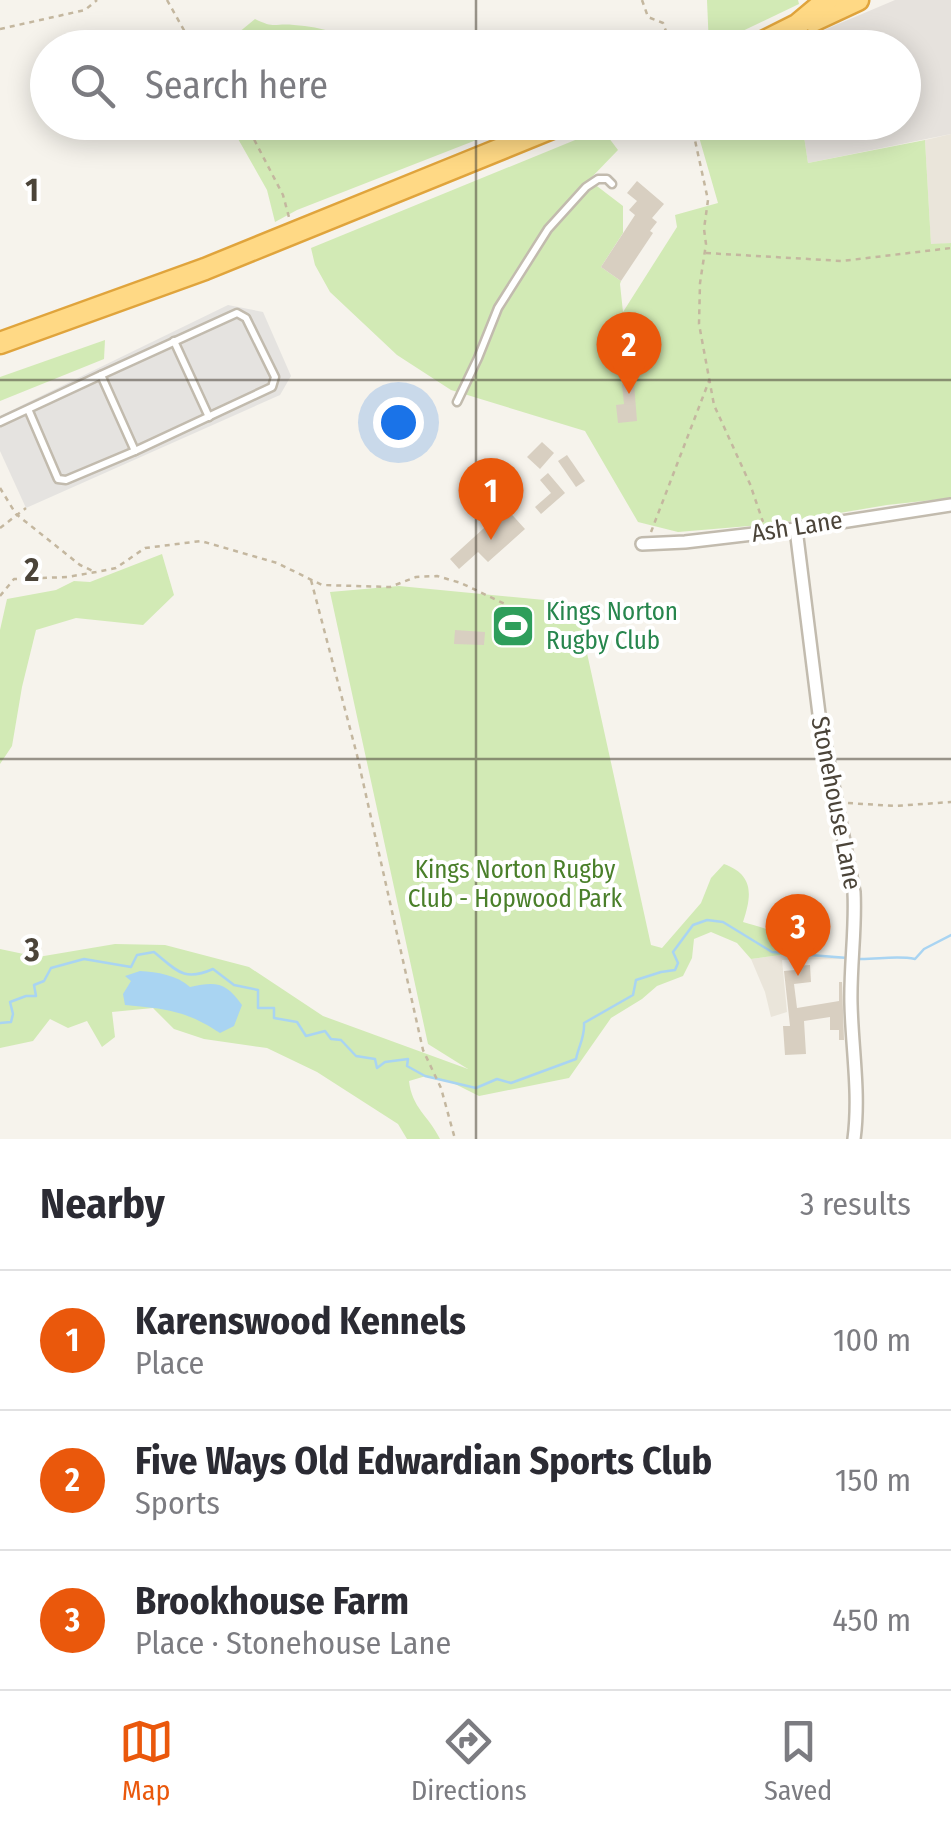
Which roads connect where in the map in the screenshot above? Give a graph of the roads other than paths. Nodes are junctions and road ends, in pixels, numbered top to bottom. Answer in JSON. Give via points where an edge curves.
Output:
{"nodes":[{"id":1,"x":827,"y":0,"type":"edge"},
{"id":2,"x":858,"y":0,"type":"edge"},
{"id":3,"x":796,"y":25,"type":"junction"},
{"id":4,"x":786,"y":30,"type":"edge"},
{"id":5,"x":525,"y":140,"type":"edge"},
{"id":6,"x":612,"y":184,"type":"dead end"},
{"id":7,"x":174,"y":341,"type":"junction"},
{"id":8,"x":0,"y":342,"type":"edge"},
{"id":9,"x":101,"y":375,"type":"junction"},
{"id":10,"x":457,"y":402,"type":"dead end"},
{"id":11,"x":28,"y":409,"type":"junction"},
{"id":12,"x":209,"y":417,"type":"junction"},
{"id":13,"x":0,"y":422,"type":"edge"},
{"id":14,"x":135,"y":451,"type":"junction"},
{"id":15,"x":951,"y":505,"type":"edge"},
{"id":16,"x":796,"y":528,"type":"junction"},
{"id":17,"x":642,"y":544,"type":"road end"},
{"id":18,"x":854,"y":1139,"type":"edge"}],
"edges":[{"from":1,"to":3,"type":"highway"},
{"from":2,"to":3,"type":"highway"},
{"from":3,"to":4,"type":"highway"},
{"from":5,"to":8,"type":"highway","via":[[204,269]]},
{"from":6,"to":10,"type":"lane","via":[[598,178],[548,229],[498,308]]},
{"from":7,"to":9,"type":"lane"},
{"from":7,"to":12,"type":"lane"},
{"from":7,"to":12,"type":"lane","via":[[237,313],[246,318],[275,377],[272,387]]},
{"from":9,"to":11,"type":"lane"},
{"from":9,"to":14,"type":"lane"},
{"from":11,"to":13,"type":"lane"},
{"from":11,"to":14,"type":"lane","via":[[58,479]]},
{"from":12,"to":14,"type":"lane"},
{"from":15,"to":16,"type":"street","name":"Ash Lane"},
{"from":16,"to":17,"type":"street","name":"Ash Lane"},
{"from":16,"to":18,"type":"street","name":"Stonehouse Lane","via":[[819,714],[854,892]]}]}
